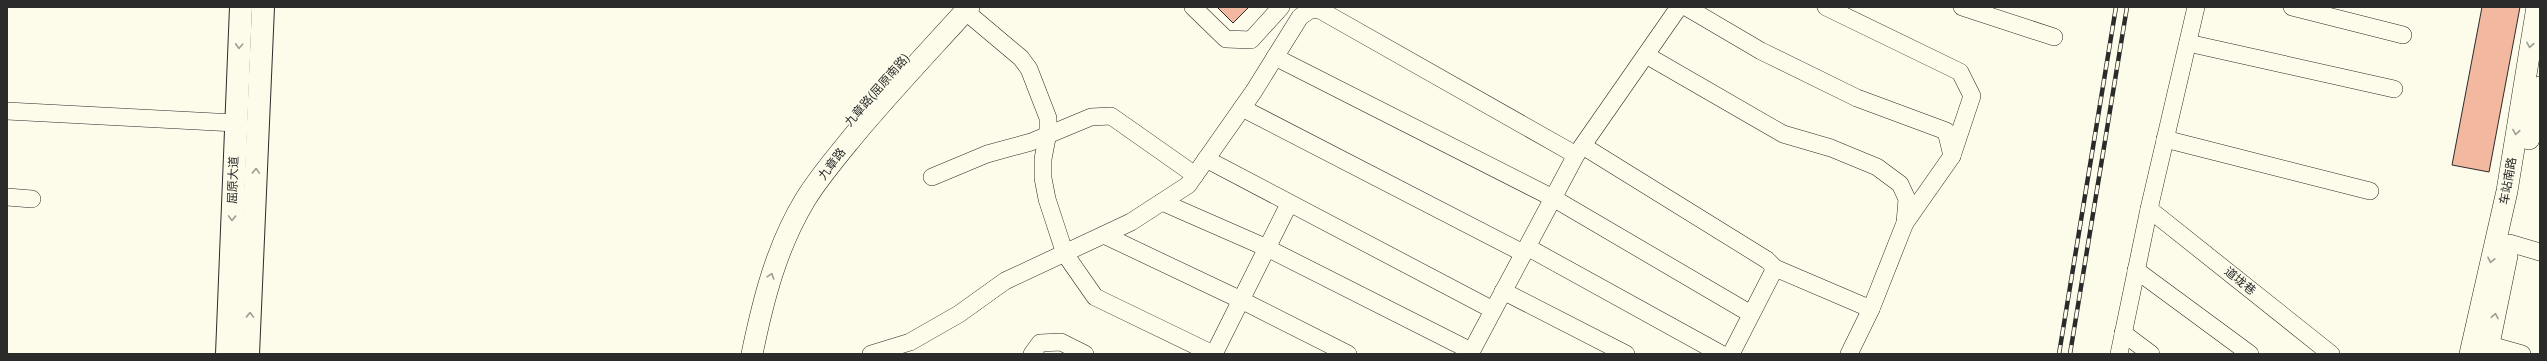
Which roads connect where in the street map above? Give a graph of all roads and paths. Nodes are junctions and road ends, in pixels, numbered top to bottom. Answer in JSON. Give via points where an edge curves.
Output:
{"nodes":[{"id":1,"x":241,"y":7,"type":"edge"},
{"id":2,"x":263,"y":7,"type":"edge"},
{"id":3,"x":1193,"y":7,"type":"edge"},
{"id":4,"x":1281,"y":7,"type":"edge"},
{"id":5,"x":1679,"y":7,"type":"edge"},
{"id":6,"x":1686,"y":7,"type":"edge"},
{"id":7,"x":1826,"y":7,"type":"edge"},
{"id":8,"x":1962,"y":7,"type":"edge"},
{"id":9,"x":2196,"y":7,"type":"edge"},
{"id":10,"x":2292,"y":7,"type":"edge"},
{"id":11,"x":2537,"y":7,"type":"edge"},
{"id":12,"x":962,"y":8,"type":"edge"},
{"id":13,"x":2403,"y":35,"type":"dead end"},
{"id":14,"x":2054,"y":37,"type":"dead end"},
{"id":15,"x":2188,"y":43,"type":"junction"},
{"id":16,"x":1646,"y":55,"type":"junction"},
{"id":17,"x":1275,"y":57,"type":"junction"},
{"id":18,"x":2394,"y":89,"type":"dead end"},
{"id":19,"x":2534,"y":90,"type":"edge"},
{"id":20,"x":1242,"y":108,"type":"junction"},
{"id":21,"x":7,"y":111,"type":"edge"},
{"id":22,"x":236,"y":124,"type":"junction"},
{"id":23,"x":1048,"y":133,"type":"junction"},
{"id":24,"x":2165,"y":139,"type":"junction"},
{"id":25,"x":1580,"y":151,"type":"junction"},
{"id":26,"x":1952,"y":156,"type":"junction"},
{"id":27,"x":1206,"y":159,"type":"junction"},
{"id":28,"x":1195,"y":175,"type":"junction"},
{"id":29,"x":932,"y":177,"type":"dead end"},
{"id":30,"x":2370,"y":191,"type":"dead end"},
{"id":31,"x":7,"y":197,"type":"edge"},
{"id":32,"x":32,"y":198,"type":"dead end"},
{"id":33,"x":1553,"y":198,"type":"junction"},
{"id":34,"x":1162,"y":202,"type":"junction"},
{"id":35,"x":1288,"y":204,"type":"junction"},
{"id":36,"x":2149,"y":209,"type":"junction"},
{"id":37,"x":1905,"y":223,"type":"junction"},
{"id":38,"x":1104,"y":235,"type":"junction"},
{"id":39,"x":2509,"y":243,"type":"junction"},
{"id":40,"x":1267,"y":248,"type":"junction"},
{"id":41,"x":1525,"y":250,"type":"junction"},
{"id":42,"x":2540,"y":252,"type":"edge"},
{"id":43,"x":1065,"y":254,"type":"junction"},
{"id":44,"x":1776,"y":268,"type":"junction"},
{"id":45,"x":2136,"y":270,"type":"junction"},
{"id":46,"x":1503,"y":292,"type":"junction"},
{"id":47,"x":1241,"y":300,"type":"junction"},
{"id":48,"x":1871,"y":309,"type":"junction"},
{"id":49,"x":1493,"y":310,"type":"junction"},
{"id":50,"x":1752,"y":314,"type":"junction"},
{"id":51,"x":2123,"y":333,"type":"junction"},
{"id":52,"x":2488,"y":350,"type":"edge"},
{"id":53,"x":1470,"y":352,"type":"edge"},
{"id":54,"x":226,"y":354,"type":"edge"},
{"id":55,"x":248,"y":354,"type":"edge"},
{"id":56,"x":739,"y":354,"type":"edge"},
{"id":57,"x":752,"y":354,"type":"edge"},
{"id":58,"x":870,"y":354,"type":"edge"},
{"id":59,"x":1032,"y":354,"type":"edge"},
{"id":60,"x":1085,"y":354,"type":"edge"},
{"id":61,"x":1213,"y":354,"type":"edge"},
{"id":62,"x":1348,"y":354,"type":"edge"},
{"id":63,"x":1626,"y":354,"type":"edge"},
{"id":64,"x":1721,"y":354,"type":"edge"},
{"id":65,"x":1731,"y":354,"type":"edge"},
{"id":66,"x":1849,"y":354,"type":"edge"},
{"id":67,"x":2119,"y":354,"type":"edge"},
{"id":68,"x":2151,"y":354,"type":"edge"},
{"id":69,"x":2250,"y":354,"type":"edge"},
{"id":70,"x":2331,"y":354,"type":"edge"},
{"id":71,"x":2470,"y":354,"type":"edge"},
{"id":72,"x":2522,"y":354,"type":"edge"}],
"edges":[{"from":1,"to":22,"type":"main road","name":"屈原大道","one_way":true},
{"from":55,"to":2,"type":"main road","name":"屈原大道","one_way":true},
{"from":3,"to":4,"type":"street","via":[[1226,39],[1251,40]]},
{"from":5,"to":16,"type":"street"},
{"from":6,"to":26,"type":"street","via":[[1761,51],[1857,98],[1946,131]]},
{"from":7,"to":26,"type":"street","via":[[1960,72],[1972,96]]},
{"from":8,"to":14,"type":"street"},
{"from":9,"to":15,"type":"street"},
{"from":10,"to":13,"type":"street"},
{"from":11,"to":19,"type":"street","name":"车站南路","one_way":true},
{"from":12,"to":23,"type":"street","via":[[1022,58],[1042,99],[1048,118]]},
{"from":12,"to":56,"type":"street","name":"九章路(屈原南路)","via":[[825,151],[792,200],[765,252],[749,302]]},
{"from":57,"to":12,"type":"street","name":"九章路","one_way":true,"via":[[762,305],[779,252],[805,200],[866,121]]},
{"from":15,"to":18,"type":"street"},
{"from":15,"to":24,"type":"street"},
{"from":16,"to":25,"type":"street"},
{"from":16,"to":37,"type":"street","via":[[1783,134],[1831,148],[1877,167],[1900,184],[1907,199]]},
{"from":17,"to":20,"type":"street"},
{"from":17,"to":25,"type":"street","via":[[1300,17],[1310,10],[1320,10]]},
{"from":17,"to":33,"type":"street"},
{"from":19,"to":39,"type":"street","name":"车站南路"},
{"from":19,"to":71,"type":"street","name":"车站南路","one_way":true,"via":[[2507,191]]},
{"from":20,"to":27,"type":"street"},
{"from":20,"to":41,"type":"street"},
{"from":21,"to":22,"type":"street"},
{"from":22,"to":54,"type":"main road","name":"屈原大道","one_way":true},
{"from":23,"to":28,"type":"street","via":[[1091,117],[1111,116]]},
{"from":23,"to":29,"type":"street","via":[[1031,142],[987,154]]},
{"from":23,"to":43,"type":"street","via":[[1043,178]]},
{"from":24,"to":30,"type":"street"},
{"from":24,"to":36,"type":"street"},
{"from":25,"to":33,"type":"street"},
{"from":25,"to":44,"type":"street","via":[[1767,260]]},
{"from":26,"to":37,"type":"street"},
{"from":27,"to":28,"type":"street"},
{"from":27,"to":35,"type":"street"},
{"from":28,"to":34,"type":"street","via":[[1188,185]]},
{"from":31,"to":32,"type":"street"},
{"from":33,"to":41,"type":"street"},
{"from":33,"to":50,"type":"street"},
{"from":34,"to":38,"type":"street","via":[[1131,222]]},
{"from":34,"to":40,"type":"street"},
{"from":35,"to":40,"type":"street"},
{"from":35,"to":49,"type":"street"},
{"from":36,"to":45,"type":"street"},
{"from":36,"to":70,"type":"street","name":"道垅巷"},
{"from":37,"to":48,"type":"street"},
{"from":38,"to":43,"type":"street"},
{"from":38,"to":47,"type":"street"},
{"from":39,"to":42,"type":"street"},
{"from":52,"to":39,"type":"street","name":"车站南路","one_way":true},
{"from":40,"to":47,"type":"street"},
{"from":40,"to":53,"type":"street"},
{"from":41,"to":46,"type":"street"},
{"from":41,"to":64,"type":"street"},
{"from":43,"to":58,"type":"street","via":[[1005,280],[959,314],[910,342]]},
{"from":43,"to":61,"type":"street","via":[[1095,297]]},
{"from":44,"to":48,"type":"street"},
{"from":44,"to":50,"type":"street"},
{"from":45,"to":51,"type":"street"},
{"from":45,"to":69,"type":"street"},
{"from":46,"to":49,"type":"street"},
{"from":46,"to":63,"type":"street"},
{"from":47,"to":61,"type":"street"},
{"from":47,"to":62,"type":"street"},
{"from":48,"to":66,"type":"street"},
{"from":49,"to":53,"type":"street"},
{"from":50,"to":65,"type":"street"},
{"from":51,"to":67,"type":"street"},
{"from":51,"to":68,"type":"street"},
{"from":52,"to":72,"type":"street"},
{"from":59,"to":60,"type":"street","via":[[1040,343],[1061,342]]}]}
